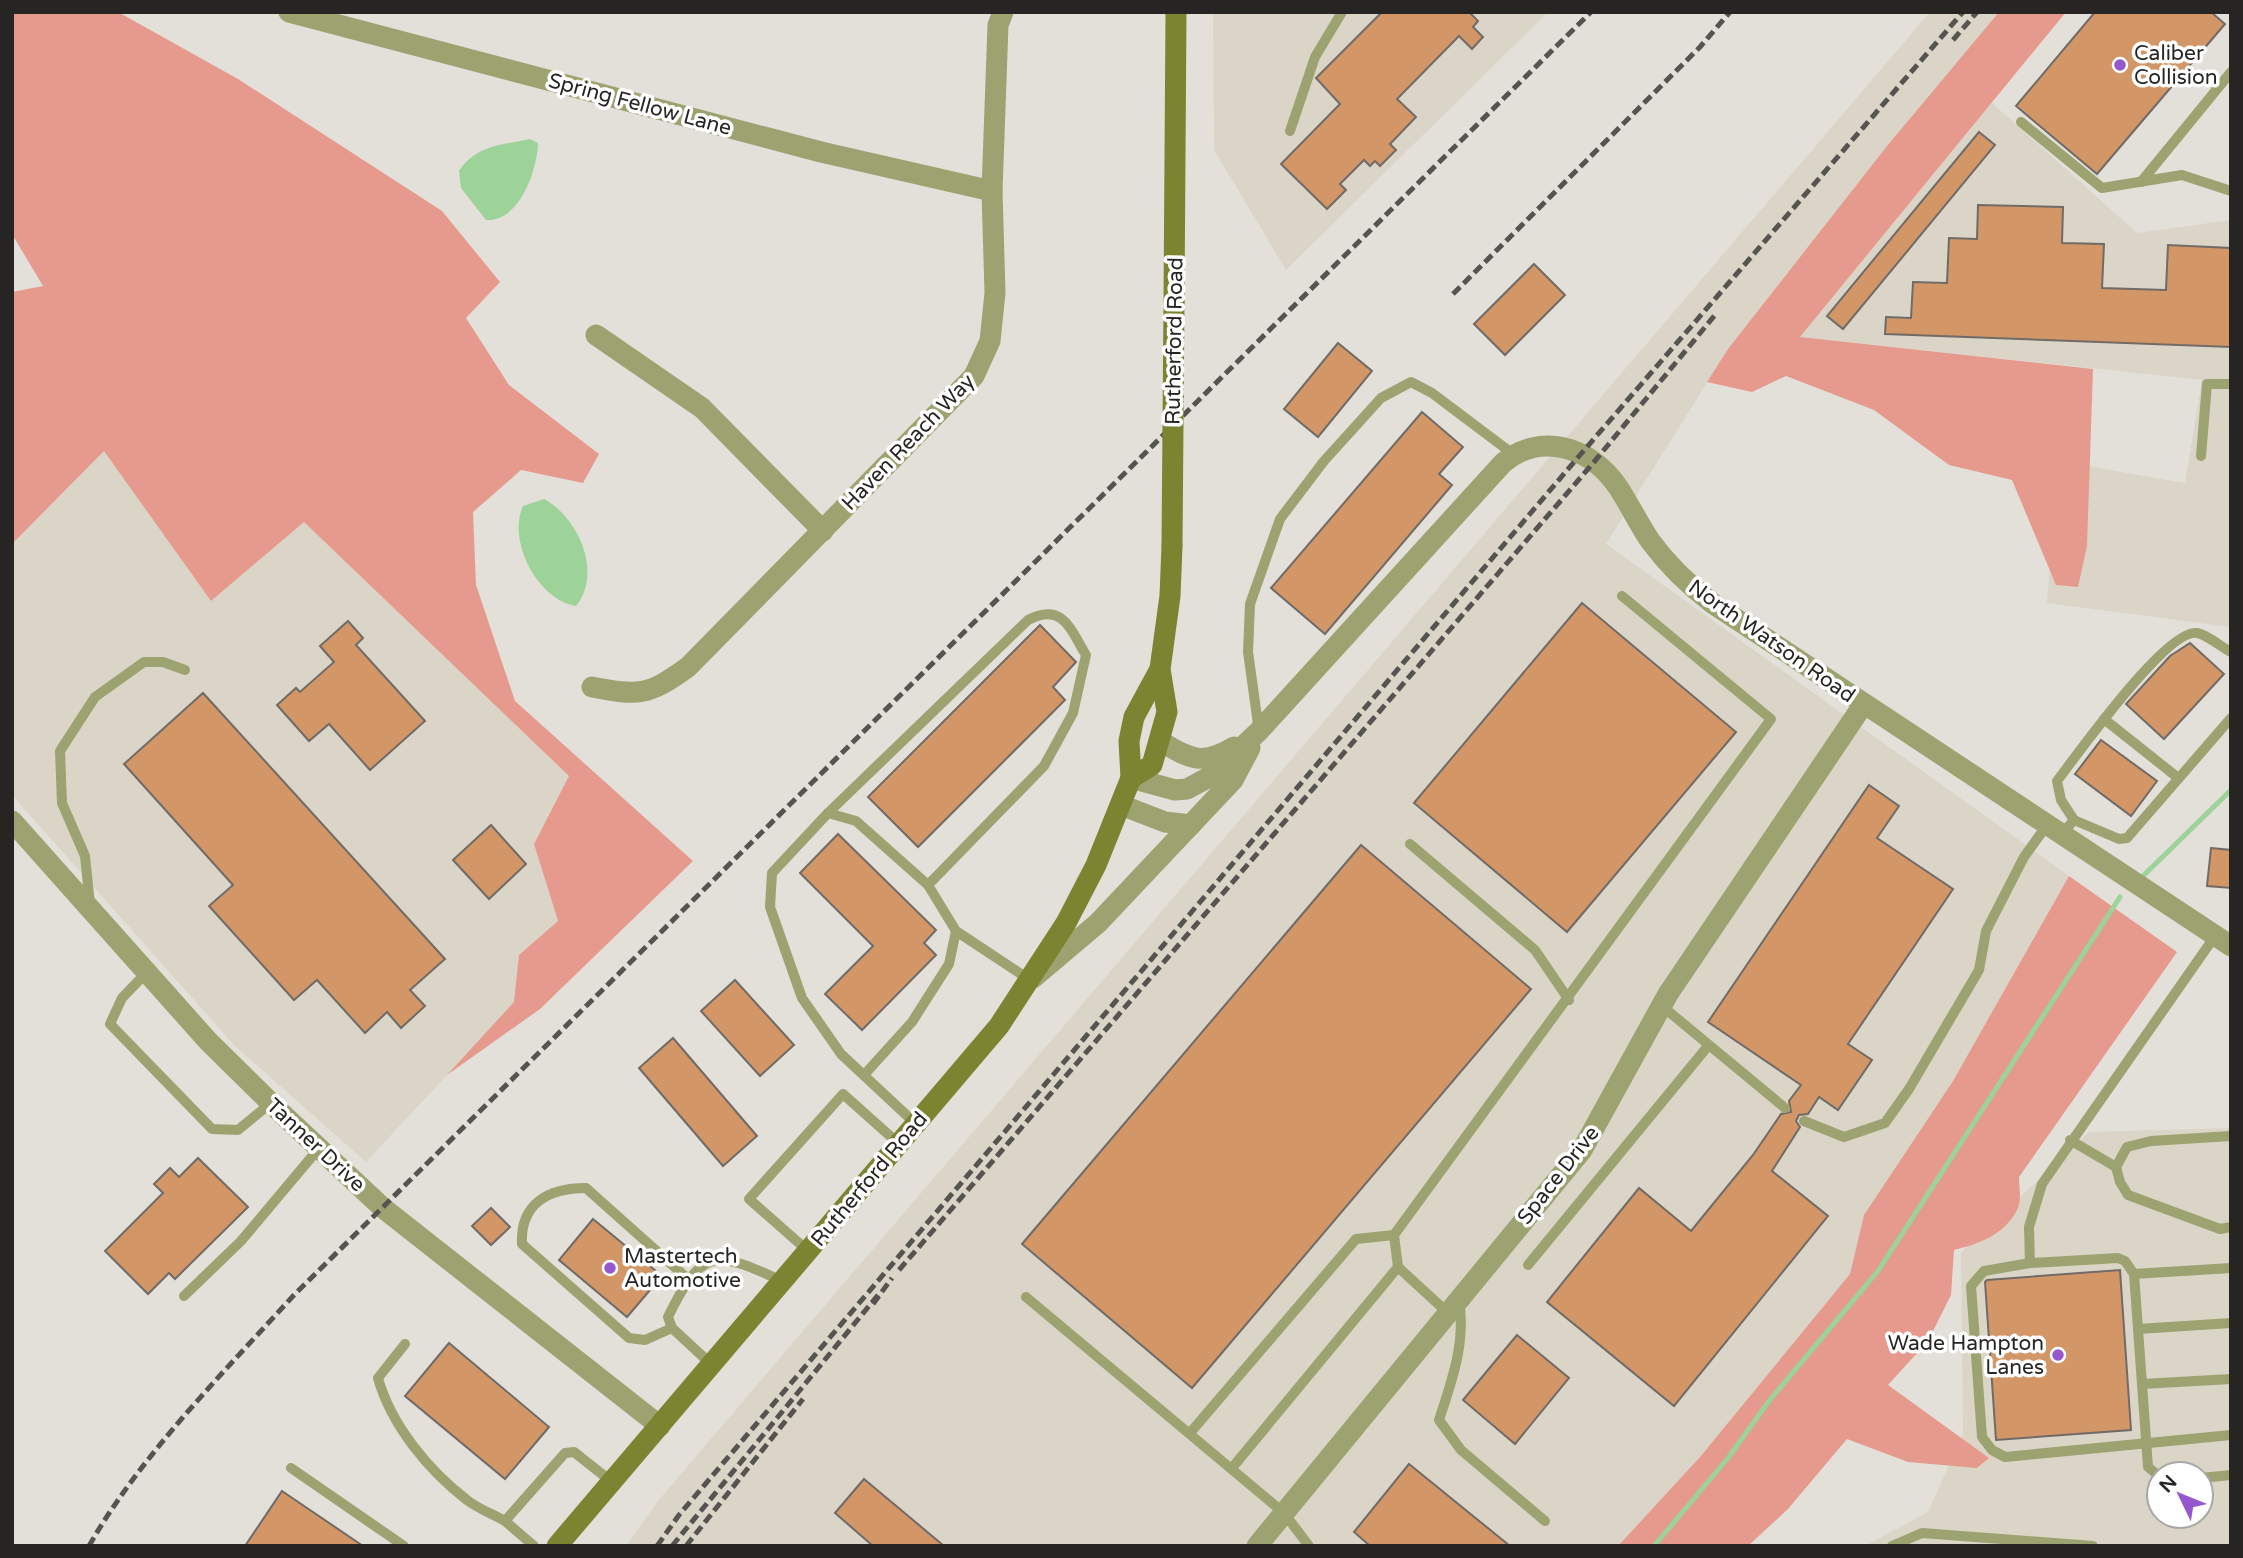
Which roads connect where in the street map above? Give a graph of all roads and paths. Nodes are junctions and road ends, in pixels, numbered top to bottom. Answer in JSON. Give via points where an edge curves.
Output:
{"nodes":[{"id":1,"x":289,"y":12,"type":"edge"},
{"id":2,"x":1003,"y":12,"type":"edge"},
{"id":3,"x":1176,"y":12,"type":"edge"},
{"id":4,"x":1342,"y":12,"type":"edge"},
{"id":5,"x":2231,"y":72,"type":"edge"},
{"id":6,"x":2021,"y":122,"type":"dead end"},
{"id":7,"x":1290,"y":131,"type":"dead end"},
{"id":8,"x":2141,"y":181,"type":"junction"},
{"id":9,"x":992,"y":191,"type":"junction"},
{"id":10,"x":2231,"y":191,"type":"edge"},
{"id":11,"x":596,"y":335,"type":"dead end"},
{"id":12,"x":2231,"y":384,"type":"edge"},
{"id":13,"x":1513,"y":454,"type":"junction"},
{"id":14,"x":2201,"y":456,"type":"dead end"},
{"id":15,"x":823,"y":531,"type":"junction"},
{"id":16,"x":1622,"y":596,"type":"dead end"},
{"id":17,"x":2231,"y":652,"type":"edge"},
{"id":18,"x":1160,"y":669,"type":"junction"},
{"id":19,"x":186,"y":670,"type":"dead end"},
{"id":20,"x":592,"y":687,"type":"dead end"},
{"id":21,"x":1863,"y":705,"type":"junction"},
{"id":22,"x":2231,"y":718,"type":"edge"},
{"id":23,"x":2104,"y":719,"type":"junction"},
{"id":24,"x":1259,"y":731,"type":"junction"},
{"id":25,"x":1160,"y":741,"type":"junction"},
{"id":26,"x":2178,"y":777,"type":"junction"},
{"id":27,"x":1131,"y":778,"type":"junction"},
{"id":28,"x":1121,"y":805,"type":"junction"},
{"id":29,"x":828,"y":813,"type":"junction"},
{"id":30,"x":12,"y":821,"type":"edge"},
{"id":31,"x":1191,"y":825,"type":"junction"},
{"id":32,"x":2061,"y":827,"type":"junction"},
{"id":33,"x":1410,"y":844,"type":"dead end"},
{"id":34,"x":928,"y":885,"type":"junction"},
{"id":35,"x":90,"y":908,"type":"junction"},
{"id":36,"x":956,"y":931,"type":"junction"},
{"id":37,"x":2223,"y":941,"type":"edge"},
{"id":38,"x":147,"y":972,"type":"junction"},
{"id":39,"x":1030,"y":980,"type":"junction"},
{"id":40,"x":1569,"y":1000,"type":"junction"},
{"id":41,"x":1662,"y":1006,"type":"junction"},
{"id":42,"x":1708,"y":1046,"type":"junction"},
{"id":43,"x":864,"y":1075,"type":"junction"},
{"id":44,"x":271,"y":1103,"type":"junction"},
{"id":45,"x":1785,"y":1108,"type":"dead end"},
{"id":46,"x":1804,"y":1121,"type":"dead end"},
{"id":47,"x":916,"y":1124,"type":"junction"},
{"id":48,"x":2231,"y":1136,"type":"edge"},
{"id":49,"x":2070,"y":1140,"type":"junction"},
{"id":50,"x":899,"y":1144,"type":"junction"},
{"id":51,"x":320,"y":1147,"type":"junction"},
{"id":52,"x":2116,"y":1167,"type":"junction"},
{"id":53,"x":2231,"y":1227,"type":"edge"},
{"id":54,"x":1394,"y":1235,"type":"junction"},
{"id":55,"x":808,"y":1251,"type":"junction"},
{"id":56,"x":2030,"y":1264,"type":"junction"},
{"id":57,"x":1528,"y":1265,"type":"dead end"},
{"id":58,"x":1398,"y":1267,"type":"junction"},
{"id":59,"x":2231,"y":1268,"type":"edge"},
{"id":60,"x":2134,"y":1274,"type":"junction"},
{"id":61,"x":688,"y":1279,"type":"junction"},
{"id":62,"x":782,"y":1282,"type":"junction"},
{"id":63,"x":184,"y":1296,"type":"dead end"},
{"id":64,"x":1026,"y":1297,"type":"dead end"},
{"id":65,"x":1454,"y":1307,"type":"junction"},
{"id":66,"x":2231,"y":1324,"type":"edge"},
{"id":67,"x":672,"y":1328,"type":"junction"},
{"id":68,"x":2138,"y":1329,"type":"junction"},
{"id":69,"x":405,"y":1344,"type":"dead end"},
{"id":70,"x":712,"y":1364,"type":"junction"},
{"id":71,"x":2231,"y":1379,"type":"edge"},
{"id":72,"x":2142,"y":1384,"type":"junction"},
{"id":73,"x":660,"y":1426,"type":"junction"},
{"id":74,"x":1190,"y":1433,"type":"junction"},
{"id":75,"x":2231,"y":1436,"type":"edge"},
{"id":76,"x":2145,"y":1443,"type":"junction"},
{"id":77,"x":2147,"y":1460,"type":"edge"},
{"id":78,"x":291,"y":1468,"type":"dead end"},
{"id":79,"x":1232,"y":1468,"type":"junction"},
{"id":80,"x":612,"y":1482,"type":"junction"},
{"id":81,"x":1284,"y":1513,"type":"junction"},
{"id":82,"x":505,"y":1521,"type":"junction"},
{"id":83,"x":1545,"y":1521,"type":"dead end"},
{"id":84,"x":404,"y":1546,"type":"edge"},
{"id":85,"x":534,"y":1546,"type":"edge"},
{"id":86,"x":557,"y":1546,"type":"edge"},
{"id":87,"x":1257,"y":1546,"type":"edge"},
{"id":88,"x":1309,"y":1546,"type":"edge"},
{"id":89,"x":1892,"y":1546,"type":"edge"},
{"id":90,"x":2094,"y":1546,"type":"edge"}],
"edges":[{"from":1,"to":9,"type":"street","name":"Spring Fellow Lane","via":[[821,152]]},
{"from":2,"to":9,"type":"street","name":"Haven Reach Way","via":[[998,26]]},
{"from":3,"to":18,"type":"street","name":"Rutherford Road","bridge":true,"via":[[1172,547]]},
{"from":4,"to":7,"type":"lane","via":[[1315,57]]},
{"from":5,"to":8,"type":"lane"},
{"from":6,"to":8,"type":"lane","via":[[2102,188]]},
{"from":8,"to":10,"type":"lane","via":[[2182,175]]},
{"from":9,"to":15,"type":"street","name":"Haven Reach Way","via":[[995,293],[990,341],[974,376]]},
{"from":11,"to":15,"type":"street","via":[[702,408]]},
{"from":12,"to":14,"type":"lane","via":[[2207,384]]},
{"from":13,"to":21,"type":"street","name":"North Watson Road","via":[[1548,444],[1569,448],[1594,462],[1617,485],[1653,544],[1698,592]]},
{"from":13,"to":24,"type":"street"},
{"from":13,"to":24,"type":"lane","via":[[1411,382],[1381,398],[1280,519],[1250,604],[1248,652]]},
{"from":15,"to":20,"type":"street","name":"Haven Reach Way","via":[[688,667],[660,687],[632,694]]},
{"from":16,"to":40,"type":"lane","via":[[1772,719]]},
{"from":17,"to":23,"type":"lane","via":[[2197,633],[2183,635],[2165,649]]},
{"from":18,"to":25,"type":"street","name":"Rutherford Road","via":[[1167,712]]},
{"from":18,"to":27,"type":"street","name":"Rutherford Road","via":[[1134,717],[1129,741]]},
{"from":19,"to":35,"type":"lane","via":[[163,662],[144,662],[95,697],[60,751],[62,803],[85,856]]},
{"from":21,"to":32,"type":"street","name":"North Watson Road"},
{"from":21,"to":41,"type":"street","name":"Space Drive"},
{"from":22,"to":26,"type":"lane"},
{"from":23,"to":26,"type":"lane"},
{"from":23,"to":32,"type":"lane","via":[[2057,781]]},
{"from":24,"to":25,"type":"street","via":[[1207,760],[1189,758]]},
{"from":24,"to":27,"type":"street","via":[[1213,775],[1187,789]]},
{"from":24,"to":31,"type":"street","via":[[1233,780]]},
{"from":25,"to":27,"type":"street","name":"Rutherford Road","via":[[1152,765]]},
{"from":26,"to":32,"type":"lane","via":[[2127,838]]},
{"from":27,"to":28,"type":"street","name":"Rutherford Road"},
{"from":28,"to":31,"type":"street","via":[[1165,822]]},
{"from":28,"to":39,"type":"street","name":"Rutherford Road","via":[[1096,865]]},
{"from":29,"to":34,"type":"lane","via":[[856,821]]},
{"from":29,"to":34,"type":"lane","via":[[1028,620],[1043,612],[1056,614],[1086,655],[1073,713],[1044,766]]},
{"from":29,"to":43,"type":"lane","via":[[772,873],[770,907],[802,998],[841,1054]]},
{"from":30,"to":35,"type":"street","name":"Tanner Drive"},
{"from":31,"to":39,"type":"street","via":[[1098,923]]},
{"from":32,"to":37,"type":"street","name":"North Watson Road"},
{"from":32,"to":46,"type":"lane","via":[[2024,857],[1986,931],[1979,970],[1885,1123],[1844,1137]]},
{"from":33,"to":40,"type":"lane","via":[[1535,950]]},
{"from":34,"to":36,"type":"lane"},
{"from":35,"to":38,"type":"street","name":"Tanner Drive"},
{"from":36,"to":39,"type":"lane"},
{"from":36,"to":43,"type":"lane","via":[[949,964],[912,1022]]},
{"from":37,"to":49,"type":"lane"},
{"from":38,"to":44,"type":"street","name":"Tanner Drive"},
{"from":38,"to":44,"type":"lane","via":[[122,998],[110,1024],[212,1129],[238,1130]]},
{"from":39,"to":47,"type":"street","name":"Rutherford Road","via":[[999,1026]]},
{"from":40,"to":54,"type":"lane"},
{"from":41,"to":42,"type":"lane"},
{"from":41,"to":65,"type":"street","name":"Space Drive","via":[[1582,1150]]},
{"from":42,"to":45,"type":"lane"},
{"from":42,"to":57,"type":"lane"},
{"from":43,"to":47,"type":"lane"},
{"from":44,"to":51,"type":"street","name":"Tanner Drive"},
{"from":47,"to":50,"type":"street","name":"Rutherford Road"},
{"from":48,"to":52,"type":"lane","via":[[2127,1147]]},
{"from":49,"to":52,"type":"lane"},
{"from":49,"to":56,"type":"lane","via":[[2034,1203]]},
{"from":50,"to":55,"type":"street","name":"Rutherford Road"},
{"from":50,"to":55,"type":"lane","via":[[843,1094],[749,1199]]},
{"from":51,"to":63,"type":"lane","via":[[241,1241]]},
{"from":51,"to":73,"type":"street","name":"Tanner Drive","via":[[383,1208]]},
{"from":52,"to":53,"type":"lane","via":[[2119,1182],[2129,1195],[2220,1228]]},
{"from":54,"to":58,"type":"lane"},
{"from":54,"to":74,"type":"lane","via":[[1356,1239]]},
{"from":55,"to":62,"type":"street","name":"Rutherford Road"},
{"from":56,"to":60,"type":"lane","via":[[2118,1258]]},
{"from":56,"to":76,"type":"lane","via":[[1984,1271],[1971,1286],[1982,1437],[2005,1457]]},
{"from":58,"to":65,"type":"lane"},
{"from":58,"to":79,"type":"lane"},
{"from":59,"to":60,"type":"lane"},
{"from":60,"to":68,"type":"lane"},
{"from":61,"to":62,"type":"lane","via":[[697,1266],[717,1259],[740,1262]]},
{"from":61,"to":67,"type":"lane","via":[[668,1317]]},
{"from":61,"to":67,"type":"lane","via":[[586,1188],[560,1188],[535,1204],[521,1226],[522,1244],[629,1338],[645,1340]]},
{"from":62,"to":70,"type":"street","name":"Rutherford Road"},
{"from":64,"to":74,"type":"lane"},
{"from":65,"to":81,"type":"street","name":"Space Drive"},
{"from":65,"to":83,"type":"lane","via":[[1463,1322],[1456,1373],[1439,1420],[1461,1450]]},
{"from":66,"to":68,"type":"lane"},
{"from":67,"to":70,"type":"lane"},
{"from":68,"to":72,"type":"lane"},
{"from":69,"to":82,"type":"lane","via":[[378,1378],[398,1421],[423,1459],[468,1501]]},
{"from":70,"to":73,"type":"street","name":"Rutherford Road"},
{"from":71,"to":72,"type":"lane"},
{"from":72,"to":76,"type":"lane"},
{"from":73,"to":80,"type":"street","name":"Rutherford Road"},
{"from":74,"to":79,"type":"lane"},
{"from":75,"to":76,"type":"lane"},
{"from":76,"to":77,"type":"lane"},
{"from":78,"to":84,"type":"lane"},
{"from":79,"to":81,"type":"lane"},
{"from":80,"to":82,"type":"lane","via":[[574,1452],[565,1453]]},
{"from":80,"to":86,"type":"street","name":"Rutherford Road"},
{"from":81,"to":87,"type":"street","name":"Space Drive"},
{"from":81,"to":88,"type":"lane"},
{"from":82,"to":85,"type":"lane"},
{"from":89,"to":90,"type":"lane","via":[[1922,1533]]}]}
